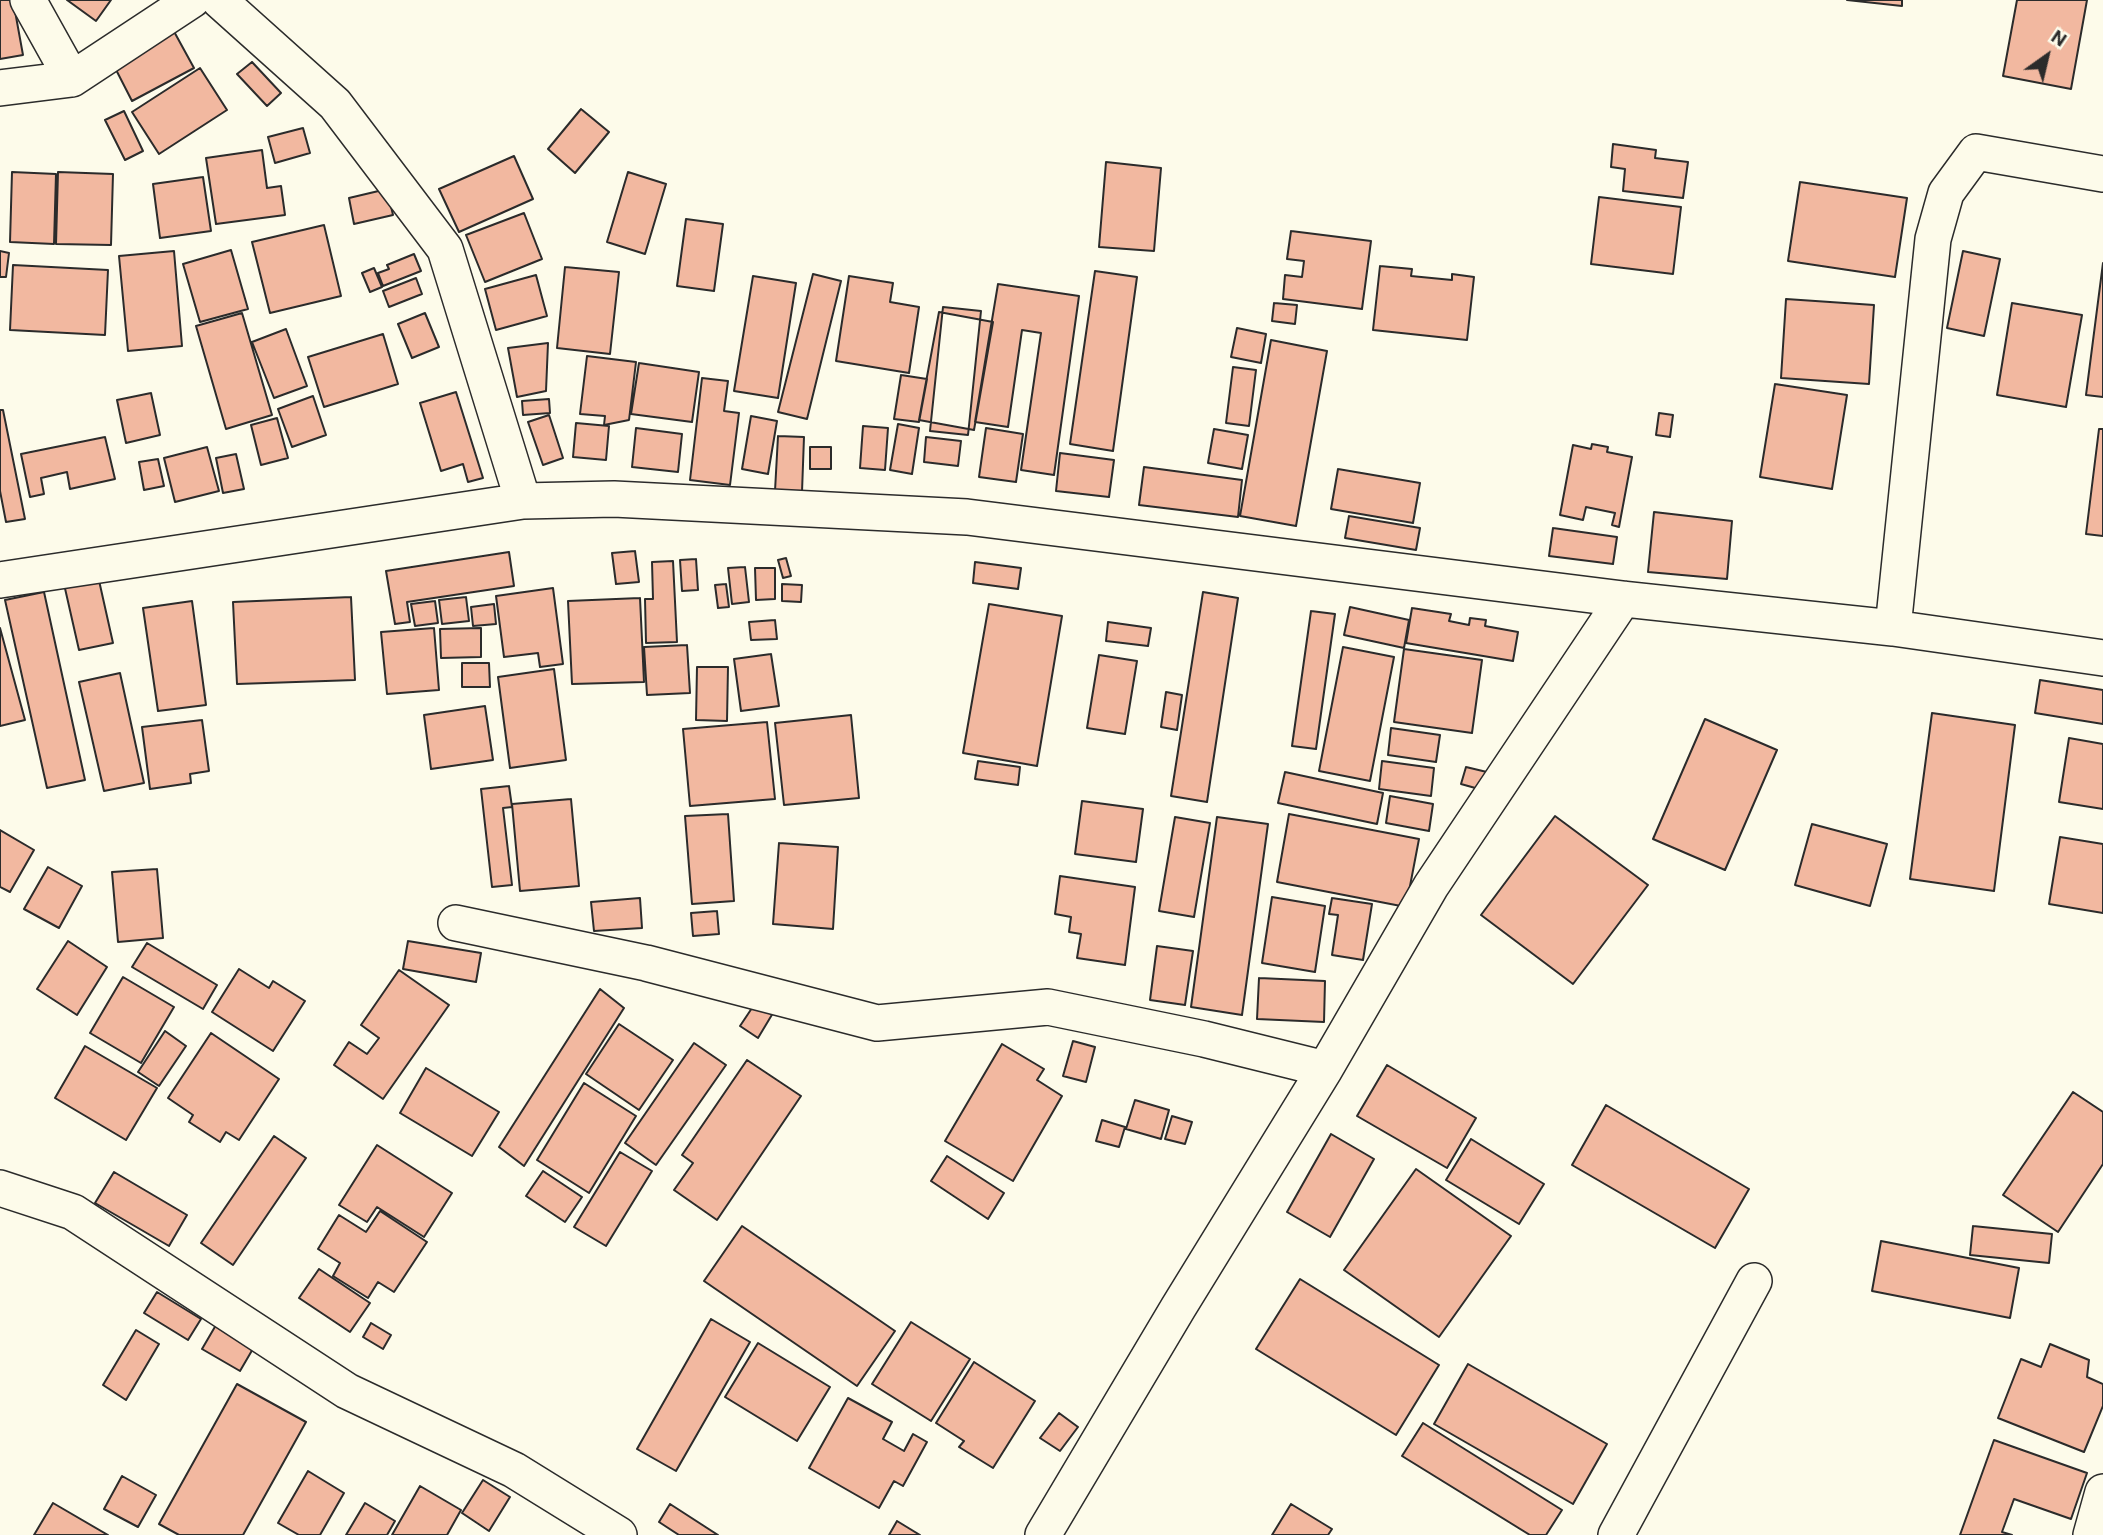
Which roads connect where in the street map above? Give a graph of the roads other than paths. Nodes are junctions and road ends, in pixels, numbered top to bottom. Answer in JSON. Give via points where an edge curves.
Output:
{"nodes":[{"id":1,"x":29,"y":0,"type":"edge"},
{"id":2,"x":192,"y":0,"type":"edge"},
{"id":3,"x":219,"y":0,"type":"edge"},
{"id":4,"x":72,"y":79,"type":"junction"},
{"id":5,"x":0,"y":88,"type":"edge"},
{"id":6,"x":2103,"y":174,"type":"edge"},
{"id":7,"x":523,"y":501,"type":"junction"},
{"id":8,"x":0,"y":580,"type":"edge"},
{"id":9,"x":1623,"y":599,"type":"junction"},
{"id":10,"x":1893,"y":628,"type":"junction"},
{"id":11,"x":2103,"y":658,"type":"edge"},
{"id":12,"x":456,"y":923,"type":"dead end"},
{"id":13,"x":1325,"y":1069,"type":"junction"},
{"id":14,"x":0,"y":1188,"type":"edge"},
{"id":15,"x":1755,"y":1281,"type":"dead end"},
{"id":16,"x":2103,"y":1492,"type":"edge"},
{"id":17,"x":619,"y":1535,"type":"edge"},
{"id":18,"x":1043,"y":1535,"type":"edge"},
{"id":19,"x":1616,"y":1535,"type":"edge"},
{"id":20,"x":2091,"y":1535,"type":"edge"}],
"edges":[{"from":1,"to":4,"type":"street"},
{"from":2,"to":4,"type":"street"},
{"from":3,"to":7,"type":"street","via":[[335,104],[445,249]]},
{"from":4,"to":5,"type":"street"},
{"from":6,"to":10,"type":"street","via":[[1976,152],[1946,193],[1933,239]]},
{"from":7,"to":8,"type":"street"},
{"from":7,"to":9,"type":"street","via":[[614,499],[967,517]]},
{"from":9,"to":10,"type":"street"},
{"from":9,"to":13,"type":"street","via":[[1432,887]]},
{"from":10,"to":11,"type":"street"},
{"from":12,"to":13,"type":"street","via":[[646,963],[877,1023],[1048,1007]]},
{"from":13,"to":18,"type":"street"},
{"from":14,"to":17,"type":"street","via":[[73,1212],[347,1391],[514,1471]]},
{"from":15,"to":19,"type":"street"},
{"from":16,"to":20,"type":"street"}]}
